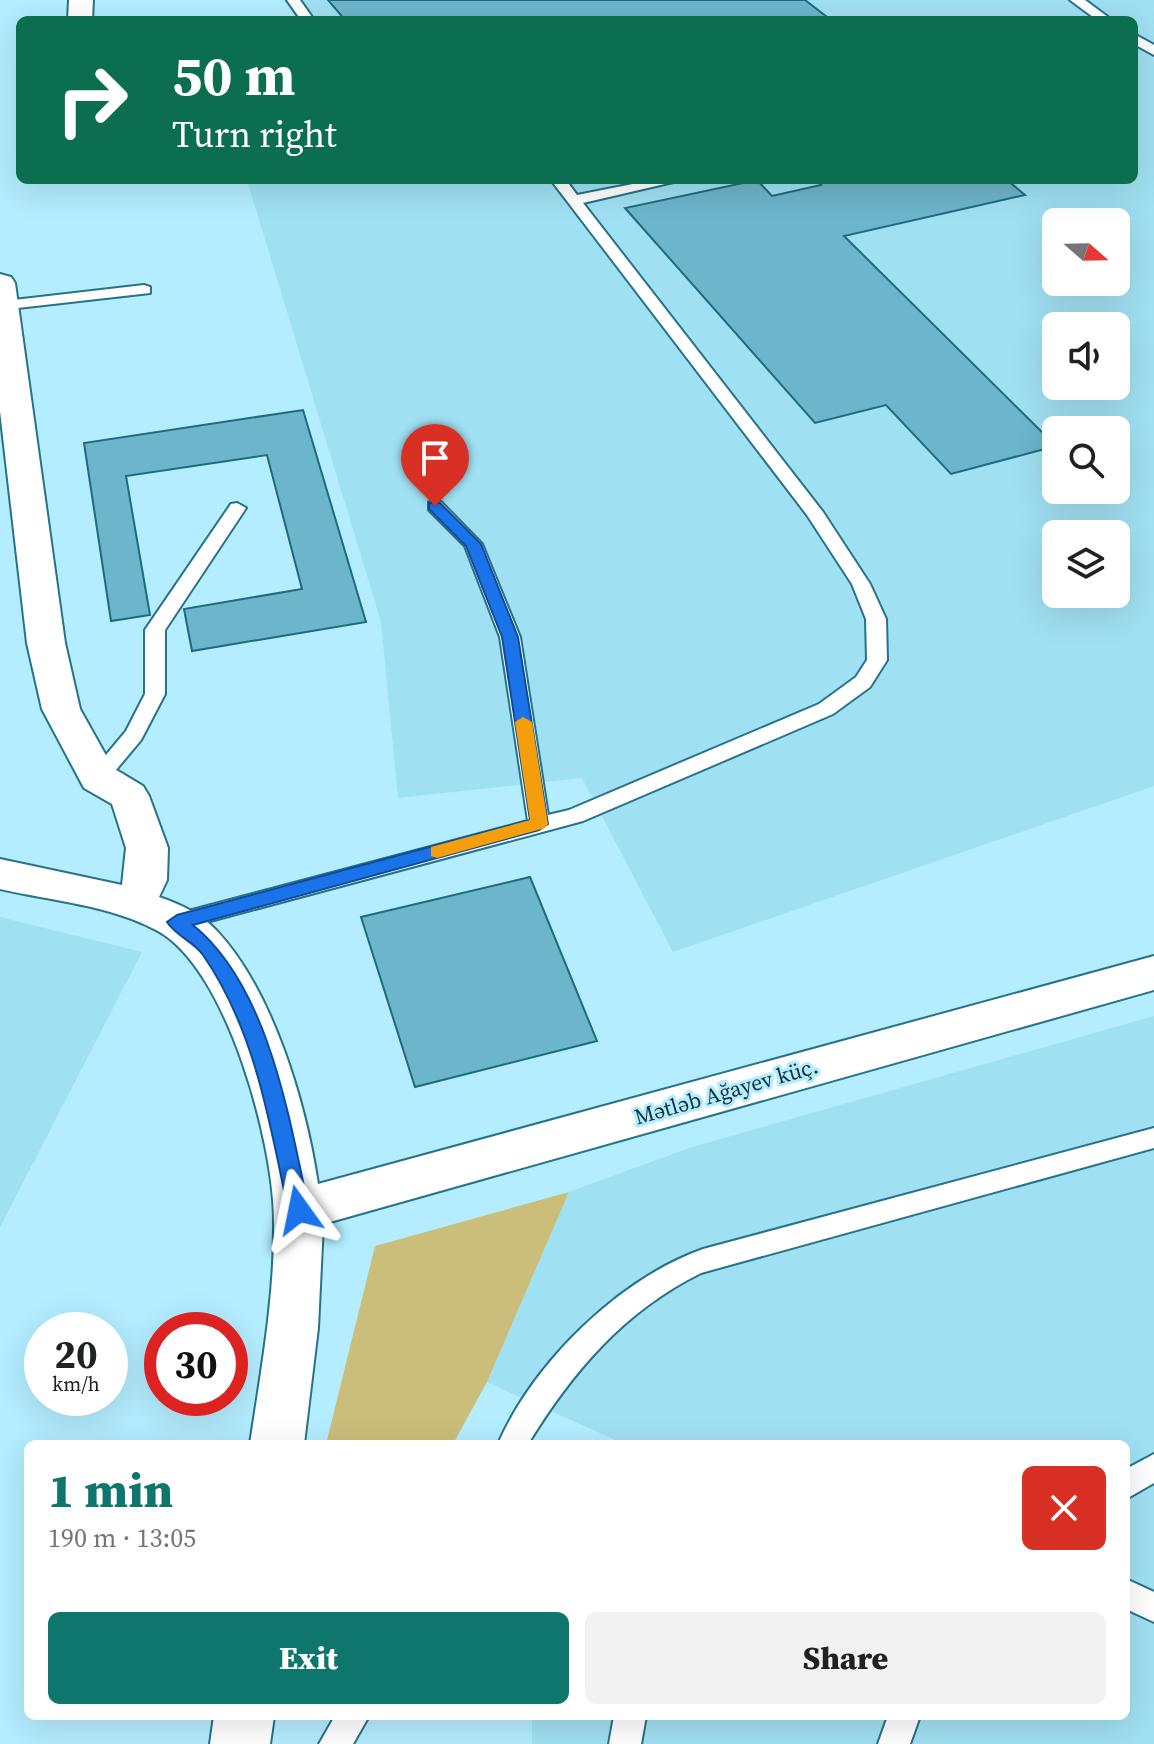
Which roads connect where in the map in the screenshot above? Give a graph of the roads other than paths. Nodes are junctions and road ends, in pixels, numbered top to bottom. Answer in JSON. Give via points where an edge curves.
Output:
{"nodes":[{"id":1,"x":1076,"y":0,"type":"edge"},
{"id":2,"x":1100,"y":16,"type":"edge"},
{"id":3,"x":561,"y":184,"type":"edge"},
{"id":4,"x":655,"y":184,"type":"edge"},
{"id":5,"x":574,"y":200,"type":"junction"},
{"id":6,"x":144,"y":290,"type":"dead end"},
{"id":7,"x":2,"y":294,"type":"edge"},
{"id":8,"x":4,"y":354,"type":"edge"},
{"id":9,"x":435,"y":506,"type":"dead end"},
{"id":10,"x":237,"y":508,"type":"dead end"},
{"id":11,"x":98,"y":778,"type":"junction"},
{"id":12,"x":539,"y":824,"type":"junction"},
{"id":13,"x":0,"y":874,"type":"edge"},
{"id":14,"x":134,"y":905,"type":"junction"},
{"id":15,"x":177,"y":922,"type":"junction"},
{"id":16,"x":1154,"y":973,"type":"edge"},
{"id":17,"x":1154,"y":1138,"type":"edge"},
{"id":18,"x":299,"y":1210,"type":"junction"},
{"id":19,"x":278,"y":1440,"type":"edge"},
{"id":20,"x":514,"y":1440,"type":"edge"},
{"id":21,"x":1154,"y":1467,"type":"edge"},
{"id":22,"x":1130,"y":1482,"type":"edge"},
{"id":23,"x":1130,"y":1596,"type":"edge"},
{"id":24,"x":1154,"y":1607,"type":"edge"},
{"id":25,"x":243,"y":1720,"type":"edge"},
{"id":26,"x":350,"y":1720,"type":"edge"},
{"id":27,"x":629,"y":1720,"type":"edge"},
{"id":28,"x":903,"y":1720,"type":"edge"},
{"id":29,"x":240,"y":1744,"type":"edge"},
{"id":30,"x":335,"y":1744,"type":"edge"},
{"id":31,"x":625,"y":1744,"type":"edge"},
{"id":32,"x":894,"y":1744,"type":"edge"}],
"edges":[{"from":1,"to":2,"type":"lane"},
{"from":3,"to":5,"type":"lane"},
{"from":4,"to":5,"type":"lane"},
{"from":5,"to":12,"type":"lane","via":[[814,512],[861,584],[876,619],[877,660],[863,682],[826,709],[575,816]]},
{"from":6,"to":7,"type":"lane"},
{"from":7,"to":8,"type":"street"},
{"from":8,"to":11,"type":"street","via":[[46,643],[61,709]]},
{"from":9,"to":12,"type":"lane","via":[[473,544],[510,637]]},
{"from":10,"to":11,"type":"lane","via":[[155,630],[155,694],[134,735]]},
{"from":11,"to":14,"type":"street","via":[[129,796],[147,848],[146,880]]},
{"from":12,"to":15,"type":"lane"},
{"from":13,"to":14,"type":"street"},
{"from":14,"to":15,"type":"street"},
{"from":15,"to":18,"type":"street","via":[[208,948],[250,1022]]},
{"from":16,"to":18,"type":"street","name":"Mətləb Ağayev küç."},
{"from":17,"to":20,"type":"lane","via":[[703,1260],[662,1279],[618,1310],[535,1404]]},
{"from":18,"to":19,"type":"street","via":[[296,1298]]},
{"from":21,"to":22,"type":"lane"},
{"from":23,"to":24,"type":"lane"},
{"from":25,"to":29,"type":"street"},
{"from":26,"to":30,"type":"lane"},
{"from":27,"to":31,"type":"lane"},
{"from":28,"to":32,"type":"lane"}]}
